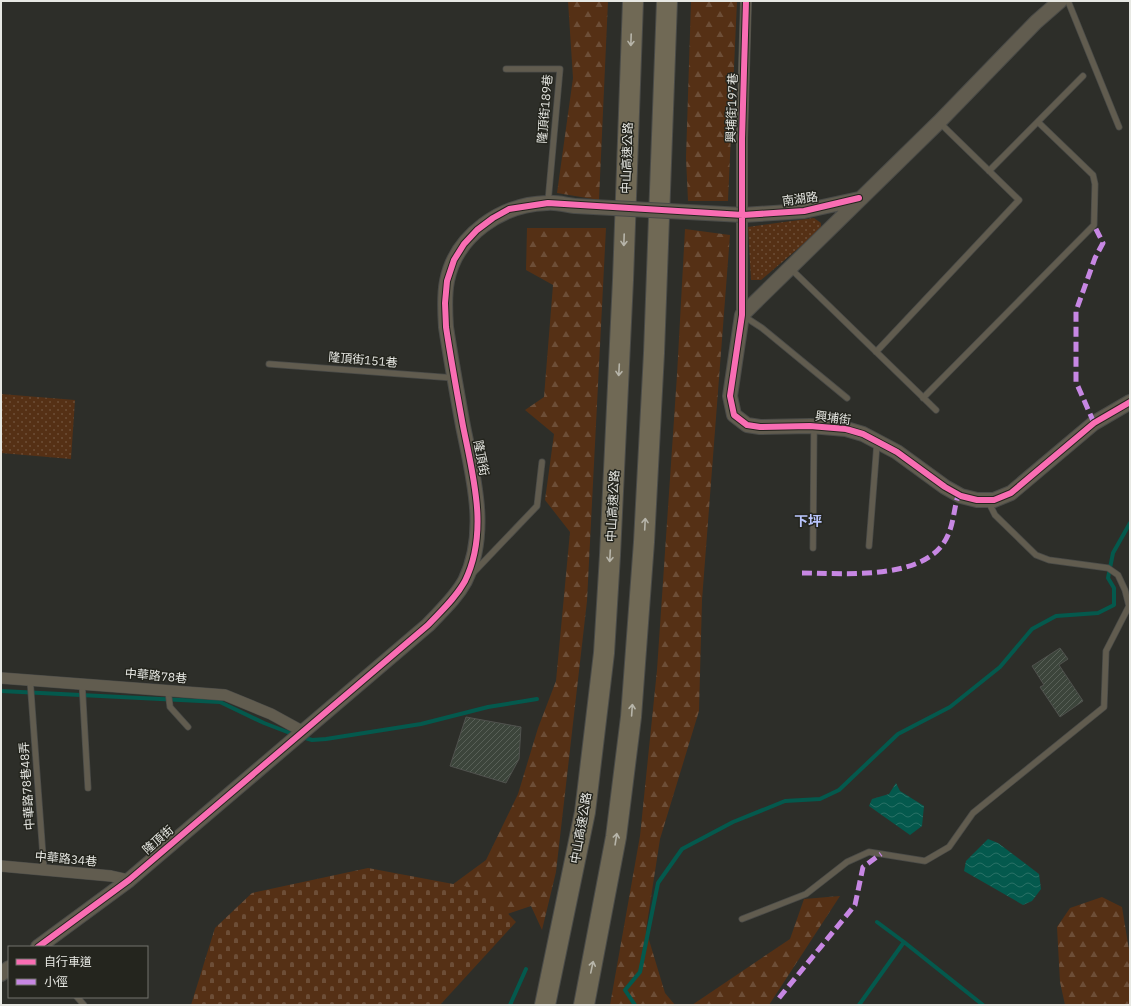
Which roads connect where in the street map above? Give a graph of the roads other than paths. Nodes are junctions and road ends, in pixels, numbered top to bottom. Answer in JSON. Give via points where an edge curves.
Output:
{"nodes":[{"id":1,"x":633,"y":1,"type":"edge"},
{"id":2,"x":667,"y":1,"type":"edge"},
{"id":3,"x":746,"y":1,"type":"edge"},
{"id":4,"x":1060,"y":1,"type":"edge"},
{"id":5,"x":1068,"y":1,"type":"edge"},
{"id":6,"x":506,"y":69,"type":"dead end"},
{"id":7,"x":1083,"y":76,"type":"dead end"},
{"id":8,"x":939,"y":122,"type":"junction"},
{"id":9,"x":1038,"y":122,"type":"junction"},
{"id":10,"x":1119,"y":127,"type":"dead end"},
{"id":11,"x":990,"y":171,"type":"junction"},
{"id":12,"x":859,"y":198,"type":"junction"},
{"id":13,"x":548,"y":203,"type":"junction"},
{"id":14,"x":575,"y":206,"type":"joint"},
{"id":15,"x":743,"y":215,"type":"junction"},
{"id":16,"x":789,"y":268,"type":"junction"},
{"id":17,"x":742,"y":315,"type":"junction"},
{"id":18,"x":876,"y":352,"type":"junction"},
{"id":19,"x":269,"y":364,"type":"dead end"},
{"id":20,"x":455,"y":378,"type":"junction"},
{"id":21,"x":847,"y":398,"type":"dead end"},
{"id":22,"x":923,"y":398,"type":"junction"},
{"id":23,"x":1130,"y":402,"type":"edge"},
{"id":24,"x":936,"y":410,"type":"dead end"},
{"id":25,"x":814,"y":426,"type":"junction"},
{"id":26,"x":877,"y":440,"type":"junction"},
{"id":27,"x":542,"y":462,"type":"dead end"},
{"id":28,"x":987,"y":500,"type":"junction"},
{"id":29,"x":869,"y":546,"type":"dead end"},
{"id":30,"x":813,"y":548,"type":"dead end"},
{"id":31,"x":464,"y":582,"type":"junction"},
{"id":32,"x":1,"y":678,"type":"edge"},
{"id":33,"x":30,"y":679,"type":"junction"},
{"id":34,"x":82,"y":684,"type":"junction"},
{"id":35,"x":168,"y":691,"type":"junction"},
{"id":36,"x":188,"y":727,"type":"dead end"},
{"id":37,"x":302,"y":731,"type":"junction"},
{"id":38,"x":88,"y":788,"type":"dead end"},
{"id":39,"x":1,"y":866,"type":"edge"},
{"id":40,"x":44,"y":870,"type":"junction"},
{"id":41,"x":129,"y":880,"type":"junction"},
{"id":42,"x":742,"y":919,"type":"dead end"},
{"id":43,"x":39,"y":946,"type":"edge"},
{"id":44,"x":545,"y":1005,"type":"edge"},
{"id":45,"x":584,"y":1005,"type":"edge"}],
"edges":[{"from":1,"to":44,"type":"highway","name":"中山高速公路","one_way":true,"via":[[620,343],[604,653],[585,812]]},
{"from":45,"to":2,"type":"highway","one_way":true,"via":[[616,837],[631,717],[654,352]]},
{"from":3,"to":15,"type":"street","name":"興埔街197巷","via":[[742,139]]},
{"from":4,"to":8,"type":"street","via":[[1036,22]]},
{"from":5,"to":10,"type":"lane"},
{"from":6,"to":13,"type":"lane","name":"隆頂街189巷","via":[[560,69]]},
{"from":7,"to":9,"type":"lane"},
{"from":8,"to":11,"type":"lane"},
{"from":8,"to":12,"type":"street"},
{"from":9,"to":11,"type":"lane"},
{"from":9,"to":22,"type":"lane","via":[[1093,175],[1094,225]]},
{"from":11,"to":18,"type":"lane","via":[[1019,200]]},
{"from":12,"to":15,"type":"street","name":"南湖路","via":[[804,211]]},
{"from":12,"to":16,"type":"street"},
{"from":13,"to":14,"type":"street","name":"隆頂街"},
{"from":13,"to":20,"type":"street","name":"隆頂街","via":[[517,207],[493,218],[464,244],[454,260],[447,281],[445,303],[446,327]]},
{"from":14,"to":15,"type":"street","name":"南湖路","bridge":true},
{"from":15,"to":17,"type":"street","name":"興埔街"},
{"from":16,"to":17,"type":"street"},
{"from":16,"to":18,"type":"lane"},
{"from":17,"to":21,"type":"lane","via":[[762,328]]},
{"from":17,"to":25,"type":"street","name":"興埔街","via":[[730,396],[734,415],[747,425],[760,427]]},
{"from":18,"to":22,"type":"lane"},
{"from":19,"to":20,"type":"lane","name":"隆頂街151巷"},
{"from":20,"to":31,"type":"street","name":"隆頂街","via":[[477,511],[475,550]]},
{"from":22,"to":24,"type":"lane"},
{"from":23,"to":28,"type":"street","name":"興埔街","via":[[1094,423],[1011,493]]},
{"from":25,"to":26,"type":"street","name":"興埔街","via":[[846,429]]},
{"from":25,"to":30,"type":"lane"},
{"from":26,"to":28,"type":"street","name":"興埔街","via":[[961,496]]},
{"from":26,"to":29,"type":"lane"},
{"from":27,"to":31,"type":"lane","via":[[537,506]]},
{"from":28,"to":42,"type":"lane","via":[[995,514],[1036,555],[1049,560],[1108,568],[1118,575],[1125,590],[1128,606],[1106,651],[1104,707],[974,813],[949,847],[924,861],[869,852],[847,862],[806,894]]},
{"from":31,"to":37,"type":"street","name":"隆頂街","via":[[452,601],[428,625]]},
{"from":32,"to":33,"type":"street","name":"中華路78巷"},
{"from":33,"to":34,"type":"street","name":"中華路78巷"},
{"from":33,"to":40,"type":"lane","name":"中華路78巷48弄"},
{"from":34,"to":35,"type":"street","name":"中華路78巷"},
{"from":34,"to":38,"type":"lane"},
{"from":35,"to":36,"type":"lane","via":[[170,708]]},
{"from":35,"to":37,"type":"street","name":"中華路78巷","via":[[225,694]]},
{"from":37,"to":41,"type":"street","name":"隆頂街"},
{"from":39,"to":40,"type":"street","name":"中華路34巷"},
{"from":40,"to":41,"type":"street","name":"中華路34巷"},
{"from":41,"to":43,"type":"street","name":"隆頂街"}]}
